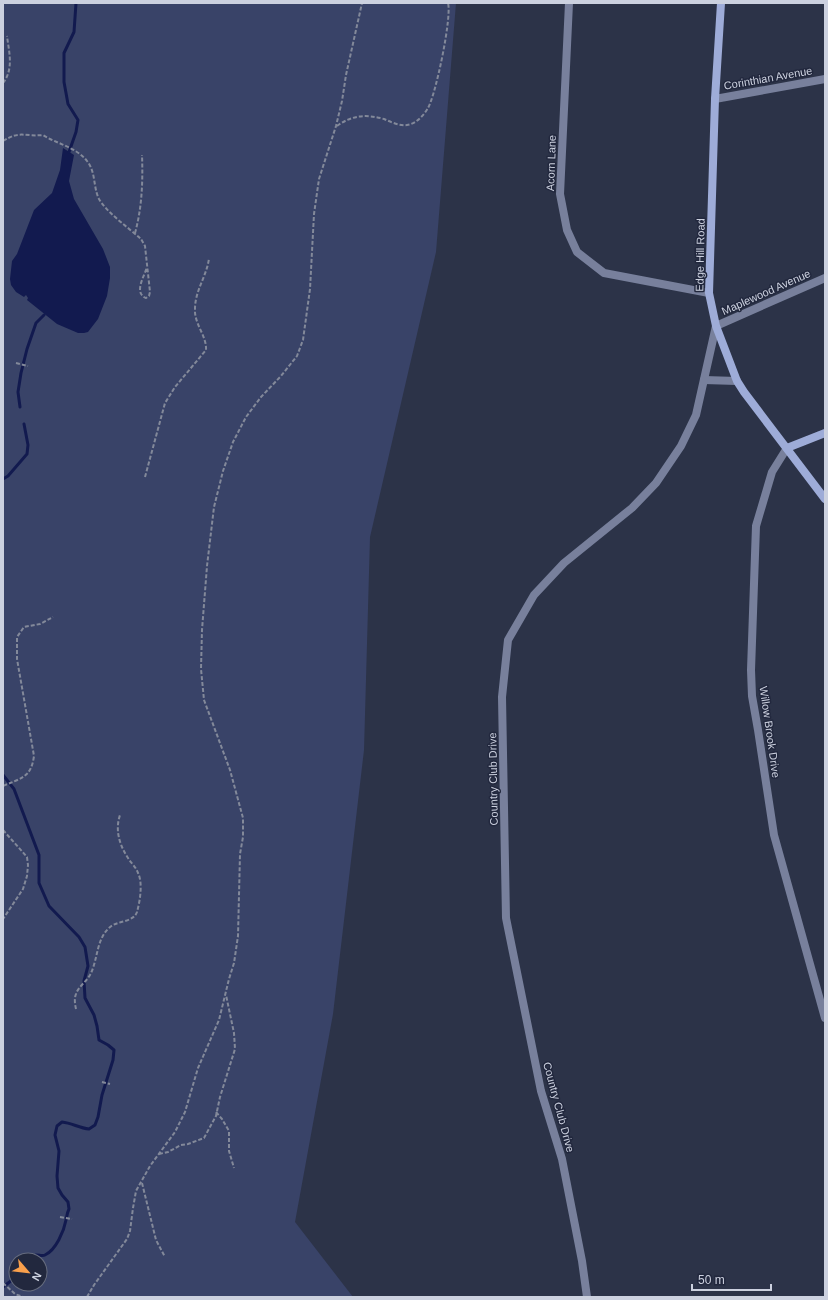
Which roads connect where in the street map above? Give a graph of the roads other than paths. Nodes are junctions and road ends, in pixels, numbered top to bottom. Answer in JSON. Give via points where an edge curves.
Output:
{"nodes":[{"id":1,"x":568,"y":3,"type":"edge"},
{"id":2,"x":721,"y":3,"type":"edge"},
{"id":3,"x":825,"y":79,"type":"edge"},
{"id":4,"x":715,"y":99,"type":"junction"},
{"id":5,"x":825,"y":278,"type":"edge"},
{"id":6,"x":709,"y":293,"type":"junction"},
{"id":7,"x":716,"y":326,"type":"junction"},
{"id":8,"x":704,"y":380,"type":"junction"},
{"id":9,"x":737,"y":380,"type":"junction"},
{"id":10,"x":825,"y":432,"type":"edge"},
{"id":11,"x":787,"y":448,"type":"junction"},
{"id":12,"x":825,"y":498,"type":"edge"},
{"id":13,"x":825,"y":1018,"type":"edge"},
{"id":14,"x":587,"y":1297,"type":"edge"}],
"edges":[{"from":1,"to":6,"type":"street","name":"Acorn Lane","via":[[560,194],[567,230],[577,252],[604,273]]},
{"from":2,"to":4,"type":"main road","name":"Edge Hill Road"},
{"from":3,"to":4,"type":"street","name":"Corinthian Avenue"},
{"from":4,"to":6,"type":"main road","name":"Edge Hill Road"},
{"from":5,"to":7,"type":"street","name":"Maplewood Avenue"},
{"from":6,"to":7,"type":"main road","name":"Edge Hill Road"},
{"from":7,"to":8,"type":"street","name":"Country Club Drive"},
{"from":7,"to":9,"type":"main road","name":"Edge Hill Road"},
{"from":8,"to":9,"type":"street"},
{"from":8,"to":14,"type":"street","name":"Country Club Drive","via":[[696,415],[681,446],[656,483],[632,508],[564,563],[534,595],[508,640],[502,697],[506,918],[541,1091],[562,1159]]},
{"from":9,"to":11,"type":"main road","name":"Edge Hill Road"},
{"from":10,"to":11,"type":"main road"},
{"from":11,"to":12,"type":"main road","name":"Edge Hill Road"},
{"from":11,"to":13,"type":"street","name":"Willow Brook Drive","via":[[772,472],[756,526],[752,696],[774,835]]}]}
